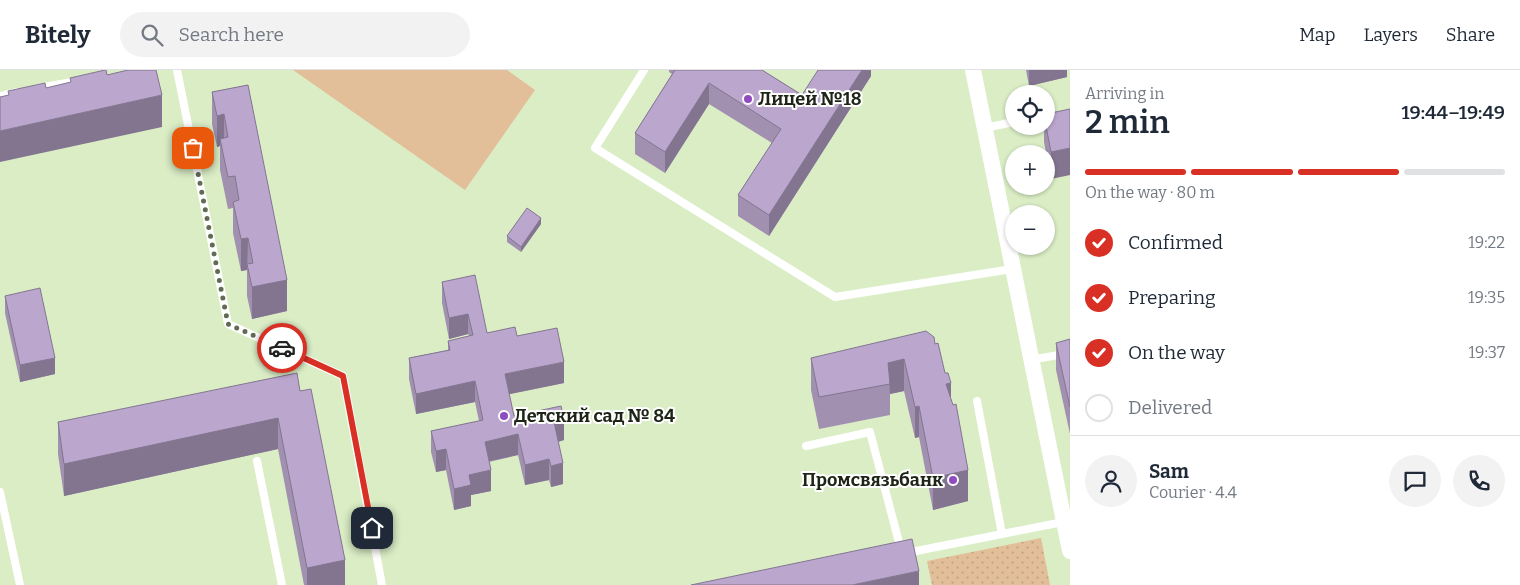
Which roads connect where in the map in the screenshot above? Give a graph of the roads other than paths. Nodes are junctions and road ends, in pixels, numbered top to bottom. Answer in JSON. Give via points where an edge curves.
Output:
{"nodes":[{"id":1,"x":177,"y":70,"type":"edge"},
{"id":2,"x":644,"y":70,"type":"edge"},
{"id":3,"x":973,"y":70,"type":"edge"},
{"id":4,"x":87,"y":79,"type":"edge"},
{"id":5,"x":0,"y":96,"type":"edge"},
{"id":6,"x":1005,"y":124,"type":"edge"},
{"id":7,"x":984,"y":128,"type":"junction"},
{"id":8,"x":1012,"y":269,"type":"junction"},
{"id":9,"x":1070,"y":352,"type":"edge"},
{"id":10,"x":1030,"y":360,"type":"junction"},
{"id":11,"x":977,"y":401,"type":"dead end"},
{"id":12,"x":806,"y":446,"type":"dead end"},
{"id":13,"x":257,"y":460,"type":"dead end"},
{"id":14,"x":0,"y":492,"type":"edge"},
{"id":15,"x":1063,"y":522,"type":"junction"},
{"id":16,"x":1002,"y":534,"type":"junction"},
{"id":17,"x":1070,"y":551,"type":"edge"},
{"id":18,"x":902,"y":554,"type":"junction"},
{"id":19,"x":892,"y":556,"type":"edge"},
{"id":20,"x":20,"y":585,"type":"edge"},
{"id":21,"x":282,"y":585,"type":"edge"},
{"id":22,"x":382,"y":585,"type":"edge"}],
"edges":[{"from":1,"to":22,"type":"lane","via":[[228,324],[343,376]]},
{"from":2,"to":8,"type":"lane","via":[[595,148],[835,297]]},
{"from":3,"to":7,"type":"street"},
{"from":4,"to":5,"type":"lane"},
{"from":6,"to":7,"type":"lane"},
{"from":7,"to":8,"type":"street"},
{"from":8,"to":10,"type":"street"},
{"from":9,"to":10,"type":"lane"},
{"from":10,"to":15,"type":"street"},
{"from":11,"to":16,"type":"lane"},
{"from":12,"to":18,"type":"lane","via":[[870,432]]},
{"from":13,"to":21,"type":"lane"},
{"from":14,"to":20,"type":"lane"},
{"from":15,"to":16,"type":"lane"},
{"from":15,"to":17,"type":"street"},
{"from":16,"to":18,"type":"lane"},
{"from":18,"to":19,"type":"lane"}]}
